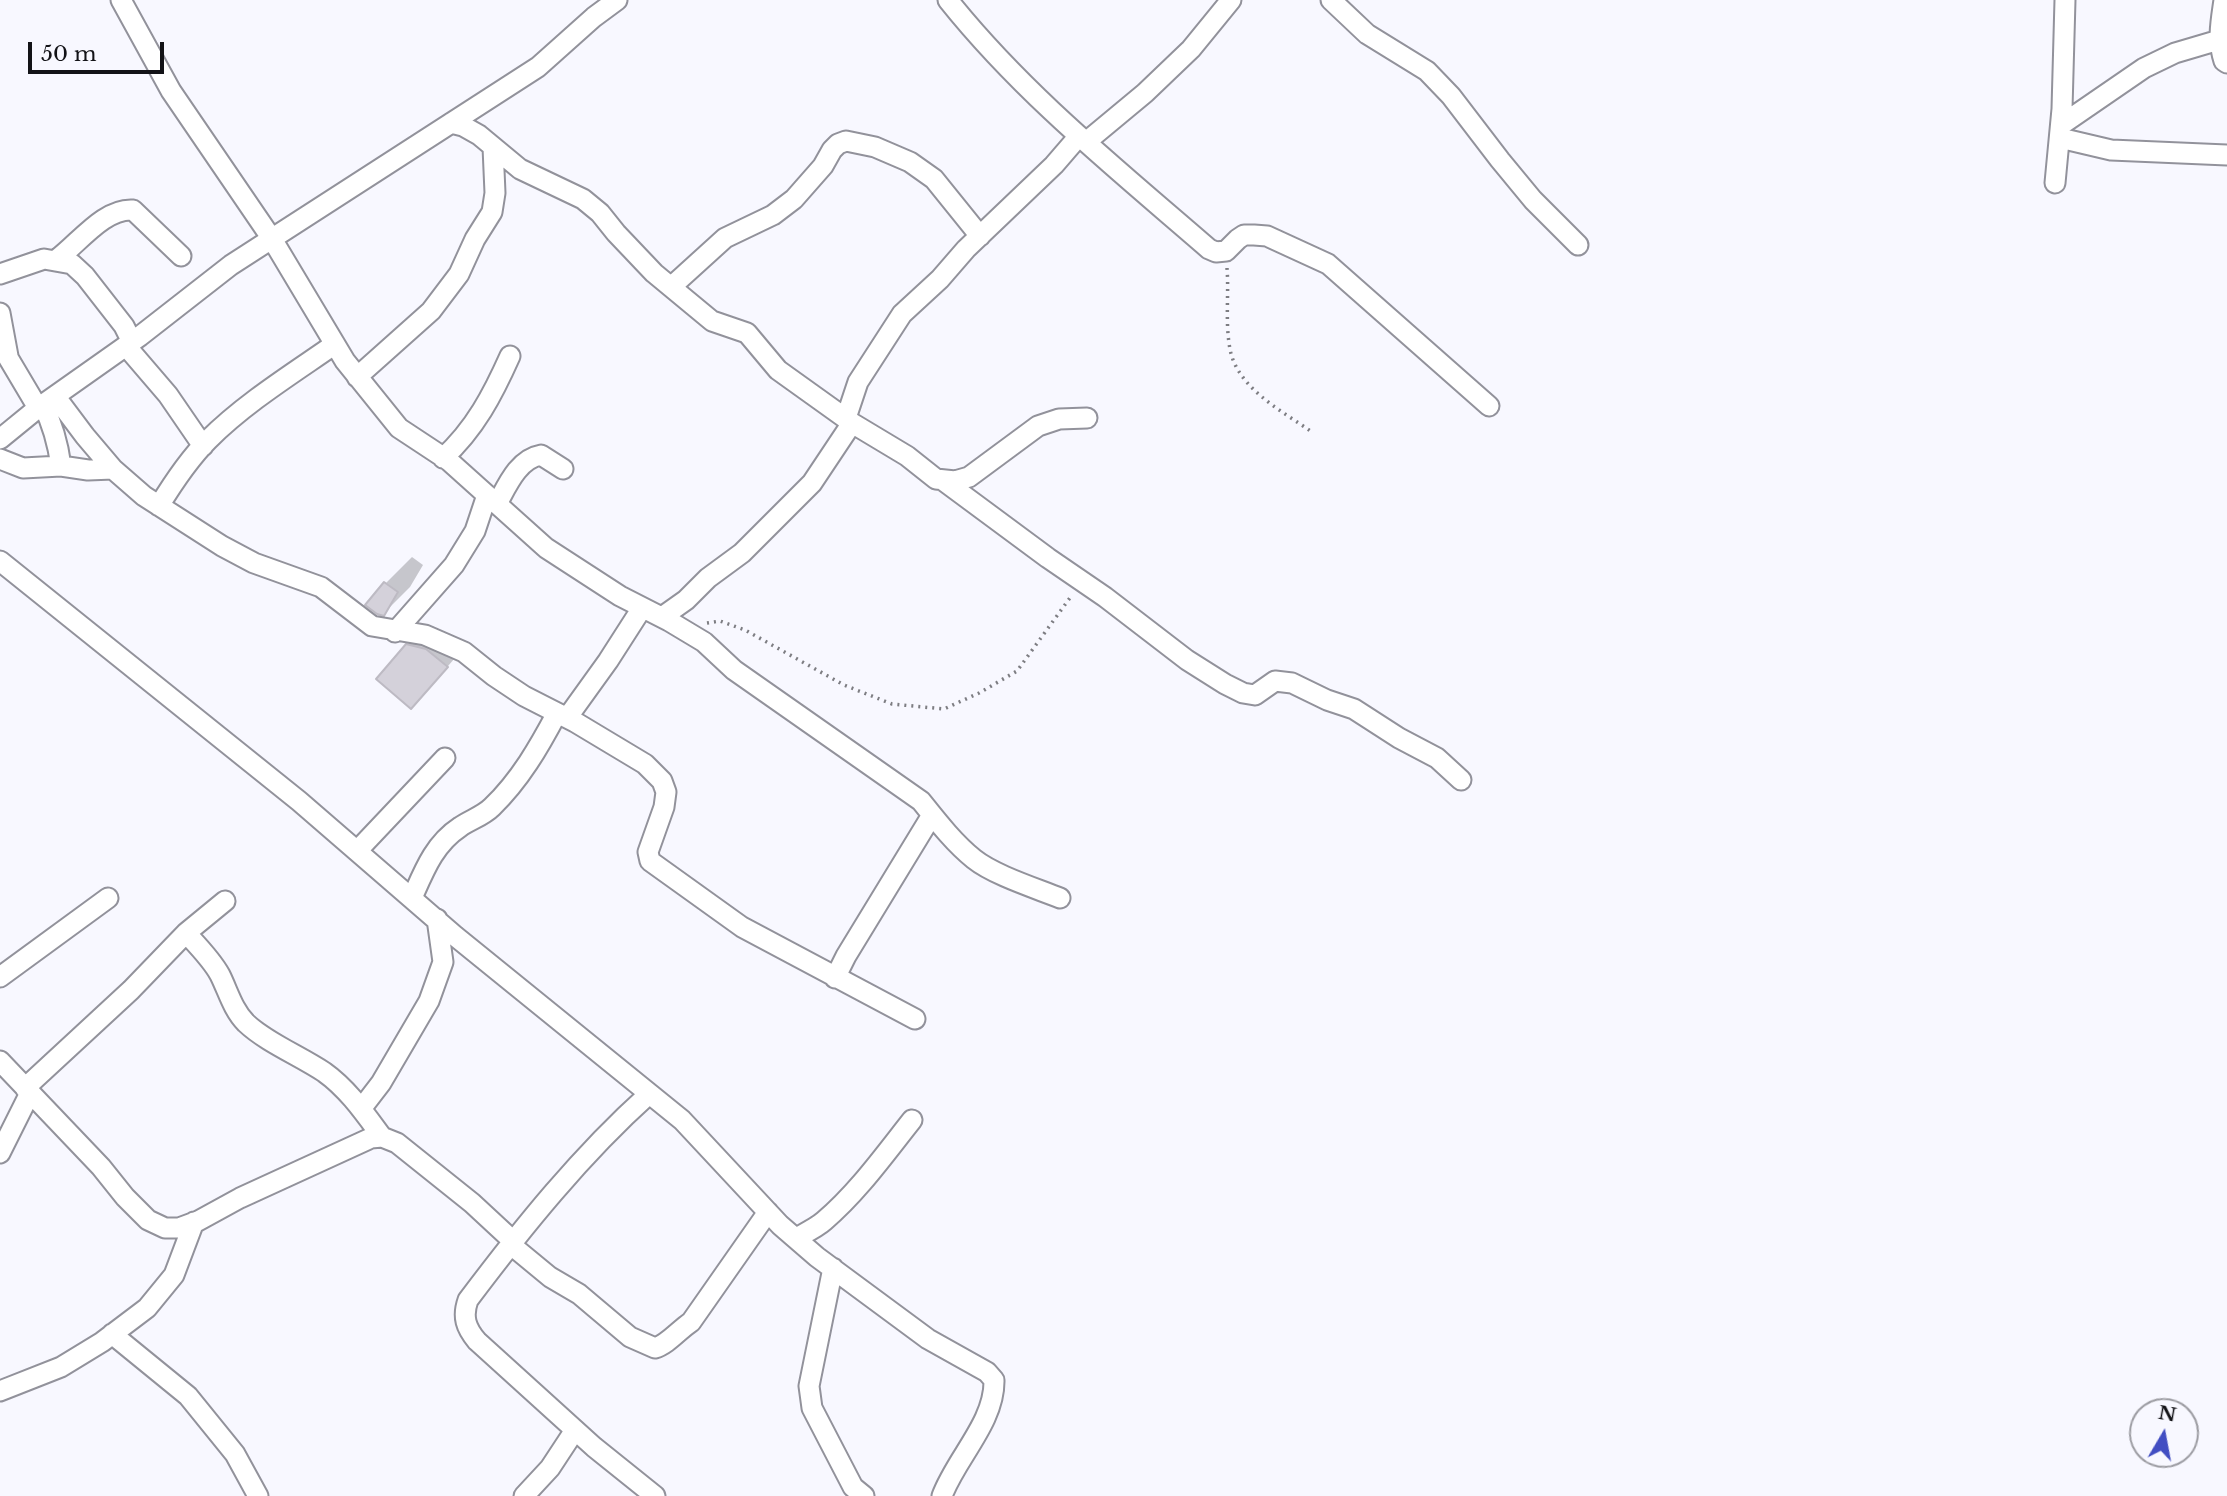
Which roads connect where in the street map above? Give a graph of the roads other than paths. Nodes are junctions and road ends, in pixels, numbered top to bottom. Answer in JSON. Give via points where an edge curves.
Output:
{"nodes":[{"id":1,"x":121,"y":0,"type":"edge"},
{"id":2,"x":617,"y":0,"type":"edge"},
{"id":3,"x":948,"y":0,"type":"edge"},
{"id":4,"x":1231,"y":0,"type":"edge"},
{"id":5,"x":1331,"y":0,"type":"edge"},
{"id":6,"x":2065,"y":0,"type":"edge"},
{"id":7,"x":2224,"y":0,"type":"edge"},
{"id":8,"x":2219,"y":40,"type":"junction"},
{"id":9,"x":2227,"y":63,"type":"edge"},
{"id":10,"x":451,"y":123,"type":"junction"},
{"id":11,"x":2061,"y":132,"type":"junction"},
{"id":12,"x":1083,"y":139,"type":"junction"},
{"id":13,"x":493,"y":147,"type":"junction"},
{"id":14,"x":2227,"y":155,"type":"edge"},
{"id":15,"x":2055,"y":183,"type":"dead end"},
{"id":16,"x":980,"y":236,"type":"junction"},
{"id":17,"x":272,"y":239,"type":"junction"},
{"id":18,"x":1578,"y":245,"type":"dead end"},
{"id":19,"x":181,"y":256,"type":"dead end"},
{"id":20,"x":56,"y":260,"type":"junction"},
{"id":21,"x":0,"y":274,"type":"edge"},
{"id":22,"x":671,"y":287,"type":"junction"},
{"id":23,"x":0,"y":313,"type":"edge"},
{"id":24,"x":129,"y":344,"type":"junction"},
{"id":25,"x":335,"y":344,"type":"junction"},
{"id":26,"x":4,"y":350,"type":"edge"},
{"id":27,"x":510,"y":356,"type":"dead end"},
{"id":28,"x":357,"y":377,"type":"junction"},
{"id":29,"x":45,"y":403,"type":"junction"},
{"id":30,"x":1489,"y":406,"type":"dead end"},
{"id":31,"x":1087,"y":418,"type":"dead end"},
{"id":32,"x":849,"y":420,"type":"junction"},
{"id":33,"x":0,"y":439,"type":"edge"},
{"id":34,"x":203,"y":446,"type":"junction"},
{"id":35,"x":0,"y":458,"type":"edge"},
{"id":36,"x":443,"y":458,"type":"junction"},
{"id":37,"x":61,"y":466,"type":"junction"},
{"id":38,"x":563,"y":468,"type":"dead end"},
{"id":39,"x":113,"y":469,"type":"junction"},
{"id":40,"x":944,"y":481,"type":"junction"},
{"id":41,"x":492,"y":500,"type":"junction"},
{"id":42,"x":159,"y":506,"type":"junction"},
{"id":43,"x":0,"y":561,"type":"edge"},
{"id":44,"x":642,"y":608,"type":"junction"},
{"id":45,"x":662,"y":617,"type":"junction"},
{"id":46,"x":395,"y":632,"type":"junction"},
{"id":47,"x":562,"y":716,"type":"junction"},
{"id":48,"x":445,"y":758,"type":"dead end"},
{"id":49,"x":1461,"y":780,"type":"dead end"},
{"id":50,"x":932,"y":815,"type":"junction"},
{"id":51,"x":357,"y":851,"type":"junction"},
{"id":52,"x":108,"y":898,"type":"dead end"},
{"id":53,"x":412,"y":898,"type":"junction"},
{"id":54,"x":1060,"y":898,"type":"dead end"},
{"id":55,"x":225,"y":901,"type":"dead end"},
{"id":56,"x":437,"y":919,"type":"junction"},
{"id":57,"x":186,"y":933,"type":"junction"},
{"id":58,"x":0,"y":977,"type":"edge"},
{"id":59,"x":835,"y":978,"type":"junction"},
{"id":60,"x":915,"y":1020,"type":"dead end"},
{"id":61,"x":0,"y":1061,"type":"edge"},
{"id":62,"x":28,"y":1090,"type":"junction"},
{"id":63,"x":649,"y":1094,"type":"junction"},
{"id":64,"x":361,"y":1109,"type":"junction"},
{"id":65,"x":912,"y":1120,"type":"dead end"},
{"id":66,"x":382,"y":1137,"type":"junction"},
{"id":67,"x":0,"y":1153,"type":"edge"},
{"id":68,"x":768,"y":1212,"type":"junction"},
{"id":69,"x":194,"y":1222,"type":"junction"},
{"id":70,"x":796,"y":1238,"type":"junction"},
{"id":71,"x":511,"y":1243,"type":"junction"},
{"id":72,"x":833,"y":1268,"type":"junction"},
{"id":73,"x":112,"y":1334,"type":"junction"},
{"id":74,"x":0,"y":1391,"type":"edge"},
{"id":75,"x":575,"y":1430,"type":"junction"},
{"id":76,"x":258,"y":1496,"type":"edge"},
{"id":77,"x":524,"y":1496,"type":"edge"},
{"id":78,"x":655,"y":1496,"type":"edge"},
{"id":79,"x":864,"y":1496,"type":"edge"},
{"id":80,"x":942,"y":1496,"type":"edge"}],
"edges":[{"from":1,"to":17,"type":"street","via":[[171,91]]},
{"from":2,"to":10,"type":"street","via":[[538,66]]},
{"from":3,"to":12,"type":"street","via":[[1036,97]]},
{"from":4,"to":12,"type":"street","via":[[1191,49],[1145,93]]},
{"from":5,"to":18,"type":"street","via":[[1367,34],[1427,71],[1533,200]]},
{"from":6,"to":11,"type":"street"},
{"from":7,"to":8,"type":"street"},
{"from":8,"to":9,"type":"street"},
{"from":8,"to":11,"type":"street","via":[[2144,68]]},
{"from":10,"to":13,"type":"street"},
{"from":10,"to":17,"type":"street"},
{"from":11,"to":14,"type":"street","via":[[2111,150]]},
{"from":11,"to":15,"type":"street"},
{"from":12,"to":16,"type":"street"},
{"from":12,"to":30,"type":"street","via":[[1216,252],[1226,251],[1244,235],[1267,236],[1328,264]]},
{"from":13,"to":22,"type":"street","via":[[520,169],[583,199]]},
{"from":13,"to":28,"type":"street","via":[[492,212],[459,274],[431,311]]},
{"from":16,"to":22,"type":"street","via":[[934,179],[910,162],[846,141],[832,150],[794,199],[773,215],[725,237]]},
{"from":16,"to":32,"type":"street","via":[[902,314],[858,382]]},
{"from":17,"to":24,"type":"street"},
{"from":17,"to":25,"type":"street"},
{"from":19,"to":20,"type":"street","via":[[133,210],[124,210],[109,214]]},
{"from":20,"to":21,"type":"street","via":[[44,259]]},
{"from":20,"to":24,"type":"street","via":[[72,264],[85,276],[124,326]]},
{"from":22,"to":32,"type":"street","via":[[712,321],[747,333],[778,370]]},
{"from":23,"to":26,"type":"street"},
{"from":24,"to":29,"type":"street"},
{"from":24,"to":34,"type":"street"},
{"from":25,"to":28,"type":"street"},
{"from":25,"to":34,"type":"street"},
{"from":26,"to":29,"type":"street"},
{"from":27,"to":36,"type":"street","via":[[479,418]]},
{"from":28,"to":36,"type":"street","via":[[398,428]]},
{"from":29,"to":33,"type":"street"},
{"from":29,"to":37,"type":"street"},
{"from":29,"to":39,"type":"street","via":[[85,436]]},
{"from":31,"to":40,"type":"street","via":[[1059,419],[1038,426],[969,477]]},
{"from":32,"to":40,"type":"street"},
{"from":32,"to":45,"type":"street","via":[[812,483],[742,553]]},
{"from":34,"to":42,"type":"street"},
{"from":35,"to":37,"type":"street","via":[[23,468]]},
{"from":36,"to":41,"type":"street"},
{"from":37,"to":39,"type":"street"},
{"from":38,"to":41,"type":"street","via":[[541,455],[533,456]]},
{"from":39,"to":42,"type":"street"},
{"from":40,"to":49,"type":"street","via":[[1187,660],[1243,693],[1255,695],[1275,681],[1292,683],[1354,709],[1437,758]]},
{"from":41,"to":44,"type":"street","via":[[546,548]]},
{"from":41,"to":46,"type":"street","via":[[454,565]]},
{"from":42,"to":46,"type":"street","via":[[222,546],[321,587],[372,626]]},
{"from":43,"to":51,"type":"street"},
{"from":44,"to":45,"type":"street"},
{"from":44,"to":47,"type":"street","via":[[608,661]]},
{"from":45,"to":50,"type":"street","via":[[704,642],[734,670],[921,801]]},
{"from":46,"to":47,"type":"street","via":[[425,635],[464,652],[494,677]]},
{"from":47,"to":53,"type":"street","via":[[490,810],[441,842]]},
{"from":47,"to":59,"type":"street","via":[[645,764],[662,781],[664,807],[648,852],[650,861],[742,927]]},
{"from":48,"to":51,"type":"street"},
{"from":50,"to":54,"type":"street","via":[[975,860]]},
{"from":50,"to":59,"type":"street"},
{"from":51,"to":53,"type":"street"},
{"from":52,"to":58,"type":"street"},
{"from":53,"to":56,"type":"street"},
{"from":55,"to":57,"type":"street"},
{"from":56,"to":63,"type":"street"},
{"from":56,"to":64,"type":"street","via":[[443,962],[429,1001]]},
{"from":57,"to":62,"type":"street"},
{"from":57,"to":64,"type":"street","via":[[219,973],[244,1021],[327,1075]]},
{"from":59,"to":60,"type":"street"},
{"from":61,"to":62,"type":"street"},
{"from":62,"to":67,"type":"street"},
{"from":62,"to":69,"type":"street","via":[[148,1220],[179,1228]]},
{"from":63,"to":68,"type":"street","via":[[682,1120]]},
{"from":63,"to":71,"type":"street","via":[[620,1120]]},
{"from":64,"to":66,"type":"street"},
{"from":65,"to":70,"type":"street","via":[[823,1222]]},
{"from":66,"to":69,"type":"street"},
{"from":66,"to":71,"type":"street","via":[[428,1167]]},
{"from":68,"to":70,"type":"street"},
{"from":68,"to":71,"type":"street","via":[[691,1321],[655,1348],[630,1336]]},
{"from":69,"to":73,"type":"street","via":[[174,1275],[147,1308]]},
{"from":70,"to":72,"type":"street"},
{"from":71,"to":75,"type":"street","via":[[468,1300],[464,1310],[469,1332]]},
{"from":72,"to":79,"type":"street","via":[[809,1386],[812,1408],[853,1487]]},
{"from":72,"to":80,"type":"street","via":[[928,1339],[994,1380],[985,1416]]},
{"from":73,"to":74,"type":"street","via":[[61,1367]]},
{"from":73,"to":76,"type":"street","via":[[188,1396],[235,1454]]},
{"from":75,"to":77,"type":"street"},
{"from":75,"to":78,"type":"street"}]}
